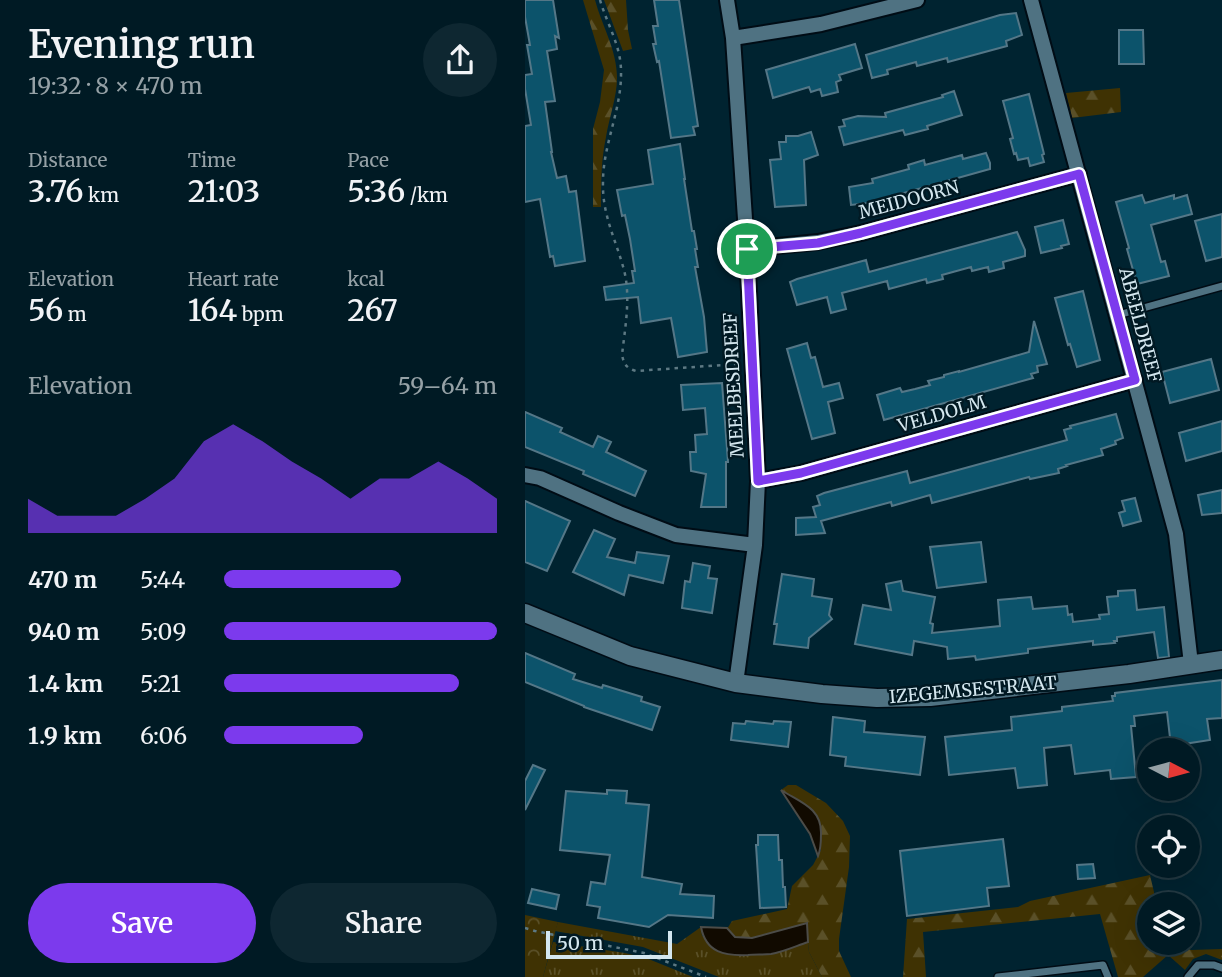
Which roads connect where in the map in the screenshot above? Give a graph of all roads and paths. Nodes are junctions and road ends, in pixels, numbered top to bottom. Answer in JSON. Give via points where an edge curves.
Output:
{"nodes":[{"id":1,"x":600,"y":0,"type":"edge"},
{"id":2,"x":727,"y":0,"type":"edge"},
{"id":3,"x":917,"y":0,"type":"edge"},
{"id":4,"x":1031,"y":0,"type":"edge"},
{"id":5,"x":733,"y":38,"type":"junction"},
{"id":6,"x":1079,"y":174,"type":"junction"},
{"id":7,"x":747,"y":249,"type":"junction"},
{"id":8,"x":1222,"y":286,"type":"edge"},
{"id":9,"x":1118,"y":315,"type":"junction"},
{"id":10,"x":752,"y":363,"type":"junction"},
{"id":11,"x":1135,"y":380,"type":"junction"},
{"id":12,"x":525,"y":475,"type":"edge"},
{"id":13,"x":758,"y":481,"type":"junction"},
{"id":14,"x":755,"y":545,"type":"junction"},
{"id":15,"x":525,"y":613,"type":"edge"},
{"id":16,"x":1222,"y":660,"type":"edge"},
{"id":17,"x":1191,"y":664,"type":"junction"},
{"id":18,"x":736,"y":683,"type":"junction"},
{"id":19,"x":525,"y":928,"type":"edge"},
{"id":20,"x":1222,"y":968,"type":"edge"},
{"id":21,"x":706,"y":977,"type":"edge"},
{"id":22,"x":998,"y":977,"type":"edge"},
{"id":23,"x":1108,"y":977,"type":"edge"},
{"id":24,"x":1188,"y":977,"type":"edge"}],
"edges":[{"from":1,"to":10,"type":"path","via":[[621,69],[603,182],[609,226],[627,286],[624,364],[628,369],[651,371]]},
{"from":2,"to":5,"type":"street","name":"MEELBESDREEF"},
{"from":3,"to":5,"type":"street","via":[[821,24]]},
{"from":4,"to":6,"type":"street","name":"ABEELDREEF"},
{"from":5,"to":7,"type":"street","name":"MEELBESDREEF"},
{"from":6,"to":7,"type":"street","name":"MEIDOORN","via":[[818,243]]},
{"from":6,"to":9,"type":"street","name":"ABEELDREEF"},
{"from":7,"to":10,"type":"street","name":"MEELBESDREEF"},
{"from":8,"to":9,"type":"lane"},
{"from":9,"to":11,"type":"street","name":"ABEELDREEF"},
{"from":10,"to":13,"type":"street","name":"MEELBESDREEF"},
{"from":11,"to":13,"type":"street","name":"VELDOLM"},
{"from":11,"to":17,"type":"street","name":"ABEELDREEF","via":[[1176,534]]},
{"from":12,"to":14,"type":"street","via":[[676,535]]},
{"from":13,"to":14,"type":"street","name":"MEELBESDREEF"},
{"from":14,"to":18,"type":"street","name":"MEELBESDREEF"},
{"from":15,"to":18,"type":"street","name":"IZEGEMSESTRAAT","via":[[630,656]]},
{"from":16,"to":17,"type":"street","name":"IZEGEMSESTRAAT"},
{"from":17,"to":18,"type":"street","name":"IZEGEMSESTRAAT","via":[[930,697],[877,698]]},
{"from":19,"to":21,"type":"path","via":[[644,953]]},
{"from":20,"to":24,"type":"lane","via":[[1198,965]]},
{"from":22,"to":23,"type":"lane","via":[[1103,965]]}]}
